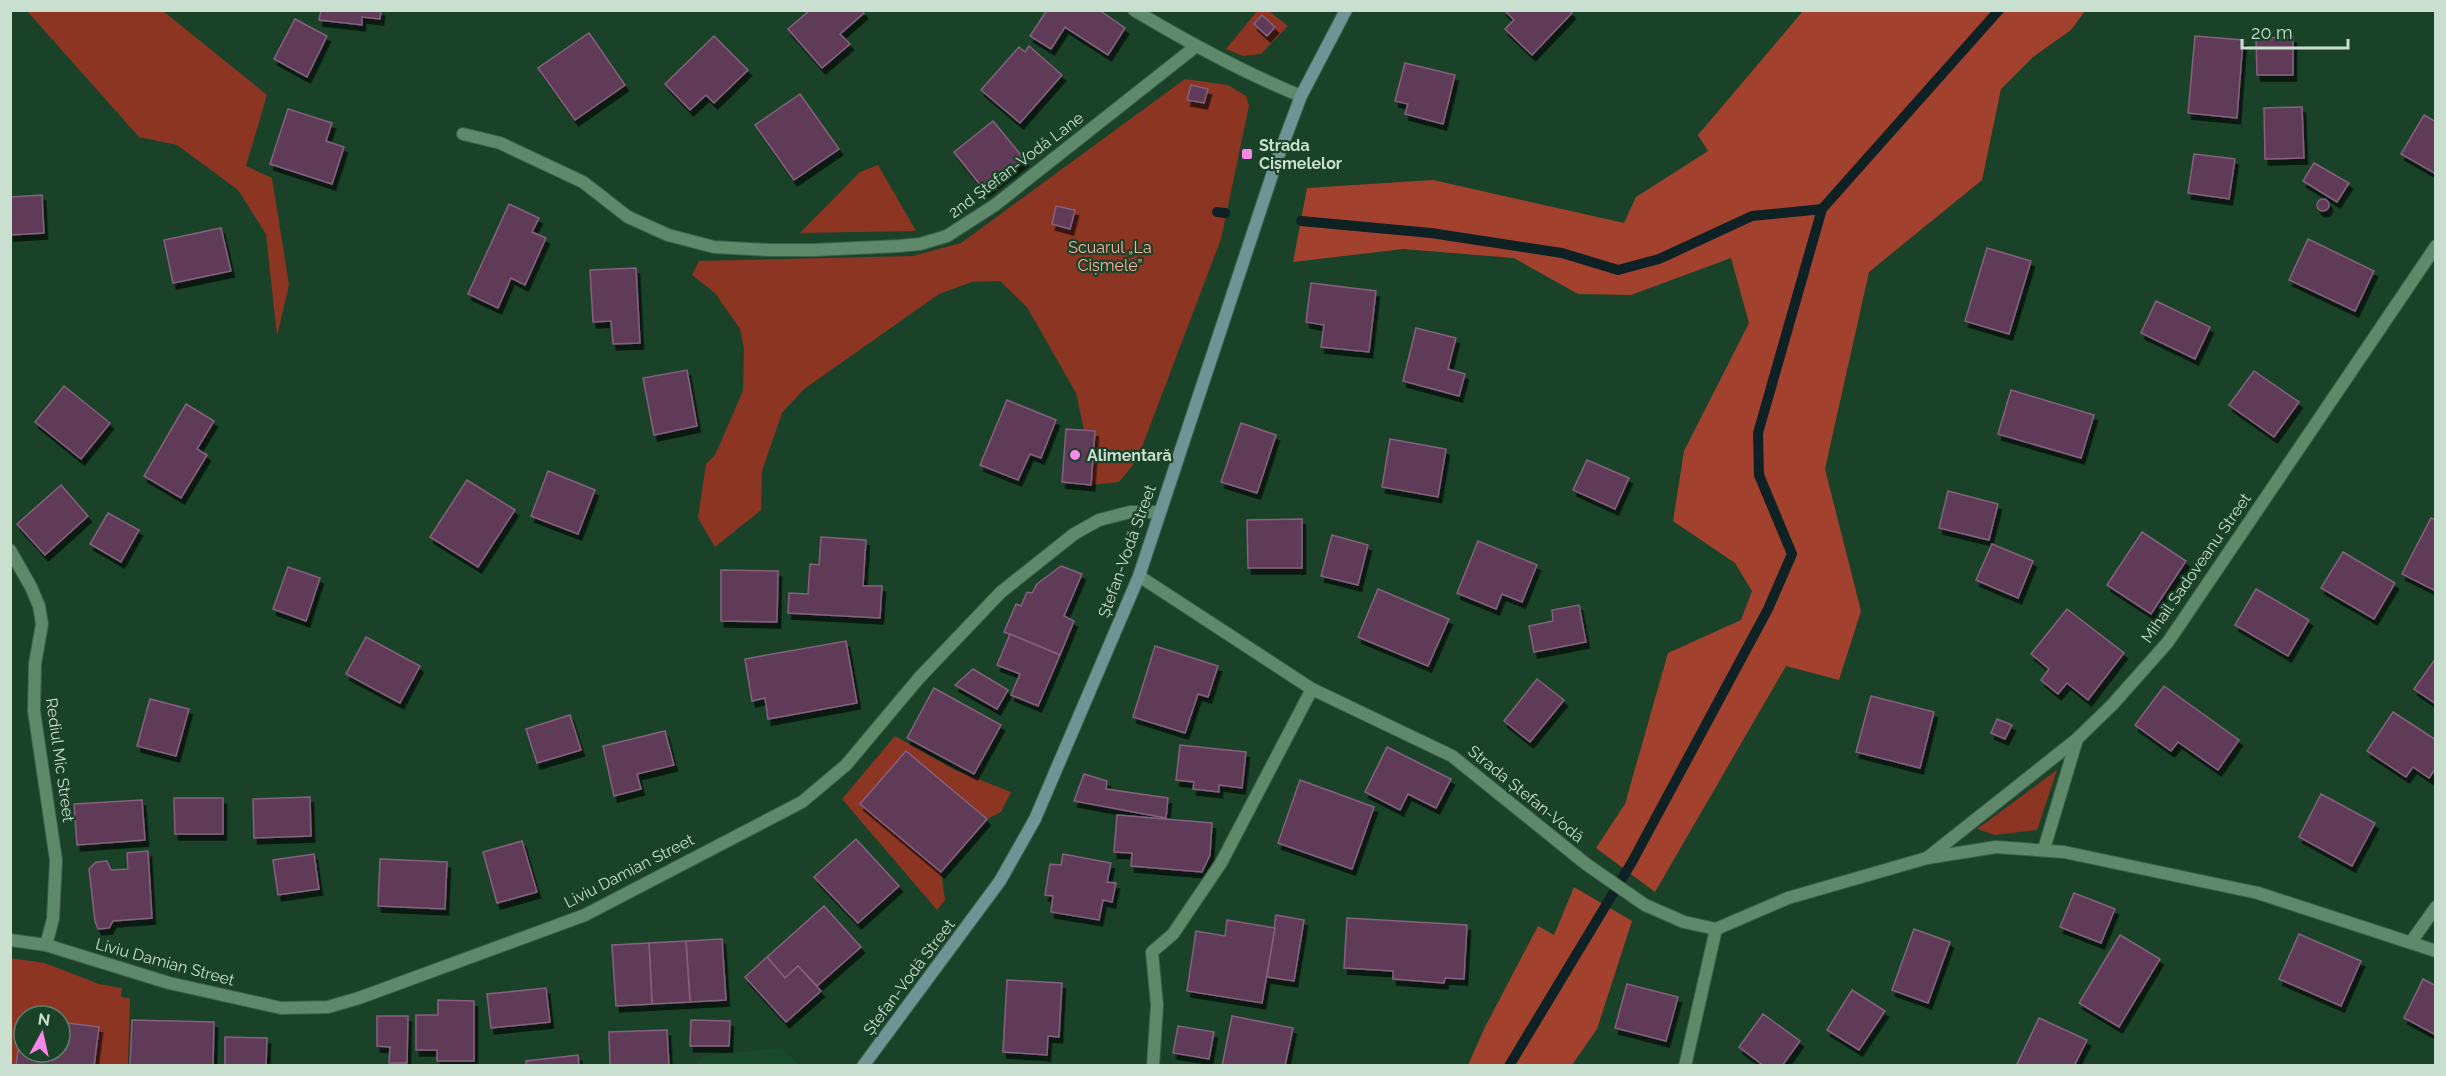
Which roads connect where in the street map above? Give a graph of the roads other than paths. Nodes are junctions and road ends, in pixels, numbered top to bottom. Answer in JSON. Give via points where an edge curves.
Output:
{"nodes":[{"id":1,"x":1134,"y":10,"type":"edge"},
{"id":2,"x":1346,"y":10,"type":"edge"},
{"id":3,"x":1195,"y":47,"type":"junction"},
{"id":4,"x":1301,"y":96,"type":"junction"},
{"id":5,"x":463,"y":134,"type":"dead end"},
{"id":6,"x":2436,"y":246,"type":"edge"},
{"id":7,"x":1160,"y":512,"type":"junction"},
{"id":8,"x":10,"y":550,"type":"edge"},
{"id":9,"x":1139,"y":576,"type":"junction"},
{"id":10,"x":1312,"y":689,"type":"junction"},
{"id":11,"x":2077,"y":740,"type":"junction"},
{"id":12,"x":2044,"y":849,"type":"junction"},
{"id":13,"x":1927,"y":858,"type":"junction"},
{"id":14,"x":2436,"y":907,"type":"edge"},
{"id":15,"x":1716,"y":929,"type":"junction"},
{"id":16,"x":10,"y":940,"type":"edge"},
{"id":17,"x":2411,"y":942,"type":"junction"},
{"id":18,"x":46,"y":945,"type":"junction"},
{"id":19,"x":2436,"y":951,"type":"edge"},
{"id":20,"x":863,"y":1065,"type":"edge"},
{"id":21,"x":1153,"y":1065,"type":"edge"},
{"id":22,"x":1685,"y":1065,"type":"edge"}],
"edges":[{"from":1,"to":3,"type":"street"},
{"from":2,"to":4,"type":"street","name":"Ștefan-Vodă Street"},
{"from":3,"to":4,"type":"street"},
{"from":3,"to":5,"type":"street","name":"2nd Ștefan-Vodă Lane","via":[[995,205],[947,236],[920,244],[814,250],[714,247],[668,235],[628,217],[583,182],[500,143]]},
{"from":4,"to":7,"type":"street","name":"Ștefan-Vodă Street"},
{"from":6,"to":11,"type":"street","name":"Mihail Sadoveanu Street","via":[[2168,642]]},
{"from":7,"to":9,"type":"street","name":"Ștefan-Vodă Street"},
{"from":7,"to":18,"type":"street","name":"Liviu Damian Street","via":[[1130,512],[1099,520],[1074,534],[1001,592],[919,678],[846,765],[802,802],[585,915],[358,998],[303,1009],[261,1004],[169,982]]},
{"from":8,"to":18,"type":"street","name":"Rediul Mic Street","via":[[32,587],[42,624],[35,664],[34,711],[56,860],[53,920]]},
{"from":9,"to":10,"type":"street","name":"Strada Ștefan-Vodă"},
{"from":9,"to":20,"type":"street","name":"Ștefan-Vodă Street","via":[[1035,819],[1000,880]]},
{"from":10,"to":15,"type":"street","name":"Strada Ștefan-Vodă","via":[[1452,756],[1586,864],[1646,905],[1684,922]]},
{"from":10,"to":21,"type":"street","via":[[1221,863],[1173,934],[1152,952],[1157,1005]]},
{"from":11,"to":12,"type":"street"},
{"from":11,"to":13,"type":"street","name":"Mihail Sadoveanu Street"},
{"from":12,"to":13,"type":"street","name":"Mihail Sadoveanu Street","via":[[1996,847]]},
{"from":12,"to":17,"type":"street","name":"Mihail Sadoveanu Street","via":[[2258,893]]},
{"from":13,"to":15,"type":"street","name":"Mihail Sadoveanu Street","via":[[1788,898]]},
{"from":14,"to":17,"type":"street"},
{"from":15,"to":22,"type":"street"},
{"from":16,"to":18,"type":"street","name":"Liviu Damian Street"},
{"from":17,"to":19,"type":"street","name":"Mihail Sadoveanu Street"}]}
